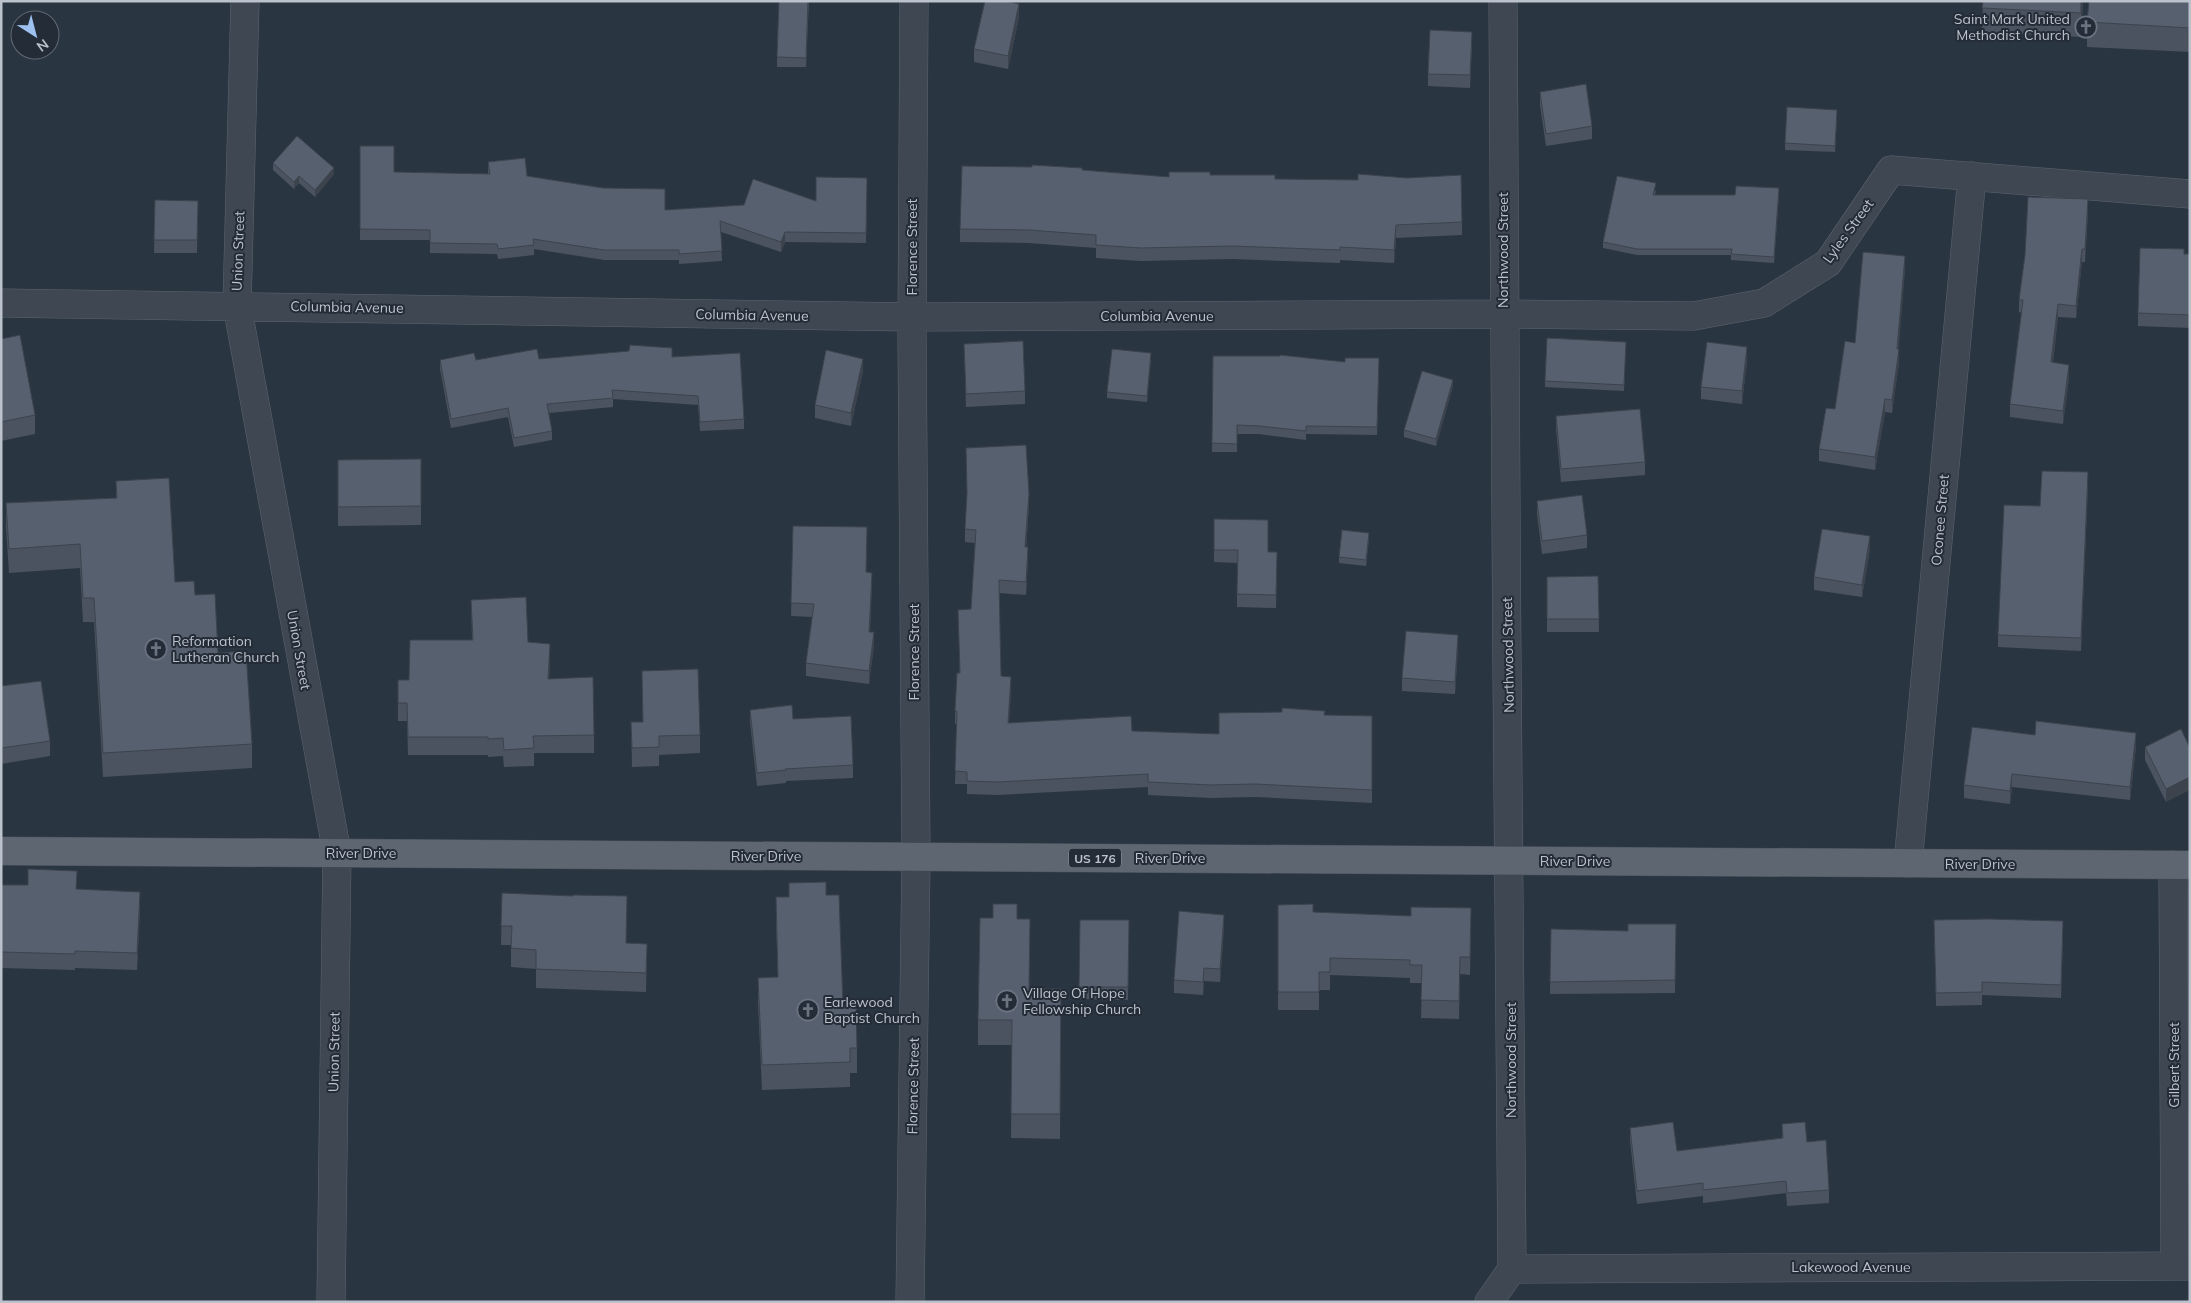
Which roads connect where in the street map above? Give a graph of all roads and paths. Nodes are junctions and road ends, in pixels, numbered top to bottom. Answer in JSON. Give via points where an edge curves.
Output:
{"nodes":[{"id":1,"x":245,"y":1,"type":"edge"},
{"id":2,"x":914,"y":1,"type":"edge"},
{"id":3,"x":1504,"y":1,"type":"edge"},
{"id":4,"x":1972,"y":176,"type":"junction"},
{"id":5,"x":2190,"y":194,"type":"edge"},
{"id":6,"x":1,"y":302,"type":"edge"},
{"id":7,"x":237,"y":305,"type":"junction"},
{"id":8,"x":1504,"y":314,"type":"junction"},
{"id":9,"x":912,"y":317,"type":"junction"},
{"id":10,"x":1,"y":851,"type":"edge"},
{"id":11,"x":336,"y":853,"type":"junction"},
{"id":12,"x":916,"y":857,"type":"junction"},
{"id":13,"x":1510,"y":861,"type":"junction"},
{"id":14,"x":1908,"y":863,"type":"junction"},
{"id":15,"x":2181,"y":865,"type":"edge"},
{"id":16,"x":2183,"y":1266,"type":"edge"},
{"id":17,"x":1512,"y":1268,"type":"junction"},
{"id":18,"x":332,"y":1302,"type":"edge"},
{"id":19,"x":910,"y":1302,"type":"edge"},
{"id":20,"x":1489,"y":1302,"type":"edge"}],
"edges":[{"from":1,"to":7,"type":"street","name":"Union Street"},
{"from":2,"to":9,"type":"street","name":"Florence Street"},
{"from":3,"to":8,"type":"street","name":"Northwood Street"},
{"from":4,"to":5,"type":"street","name":"Lyles Street"},
{"from":4,"to":8,"type":"street","name":"Lyles Street","via":[[1891,170],[1828,263],[1764,303],[1694,316]]},
{"from":4,"to":14,"type":"street","name":"Oconee Street"},
{"from":6,"to":7,"type":"street","name":"Columbia Avenue"},
{"from":7,"to":9,"type":"street","name":"Columbia Avenue"},
{"from":7,"to":11,"type":"street","name":"Union Street"},
{"from":8,"to":9,"type":"street","name":"Columbia Avenue"},
{"from":8,"to":13,"type":"street","name":"Northwood Street"},
{"from":9,"to":12,"type":"street","name":"Florence Street"},
{"from":10,"to":11,"type":"main road","name":"River Drive","number":"US 176"},
{"from":11,"to":12,"type":"main road","name":"River Drive","number":"US 176"},
{"from":11,"to":18,"type":"street","name":"Union Street"},
{"from":12,"to":13,"type":"main road","name":"River Drive","number":"US 176"},
{"from":12,"to":19,"type":"street","name":"Florence Street"},
{"from":13,"to":14,"type":"main road","name":"River Drive","number":"US 176"},
{"from":13,"to":17,"type":"street","name":"Northwood Street"},
{"from":14,"to":15,"type":"main road","name":"River Drive","number":"US 176"},
{"from":15,"to":16,"type":"street","name":"Gilbert Street"},
{"from":16,"to":17,"type":"street","name":"Lakewood Avenue"},
{"from":17,"to":20,"type":"street"}]}
